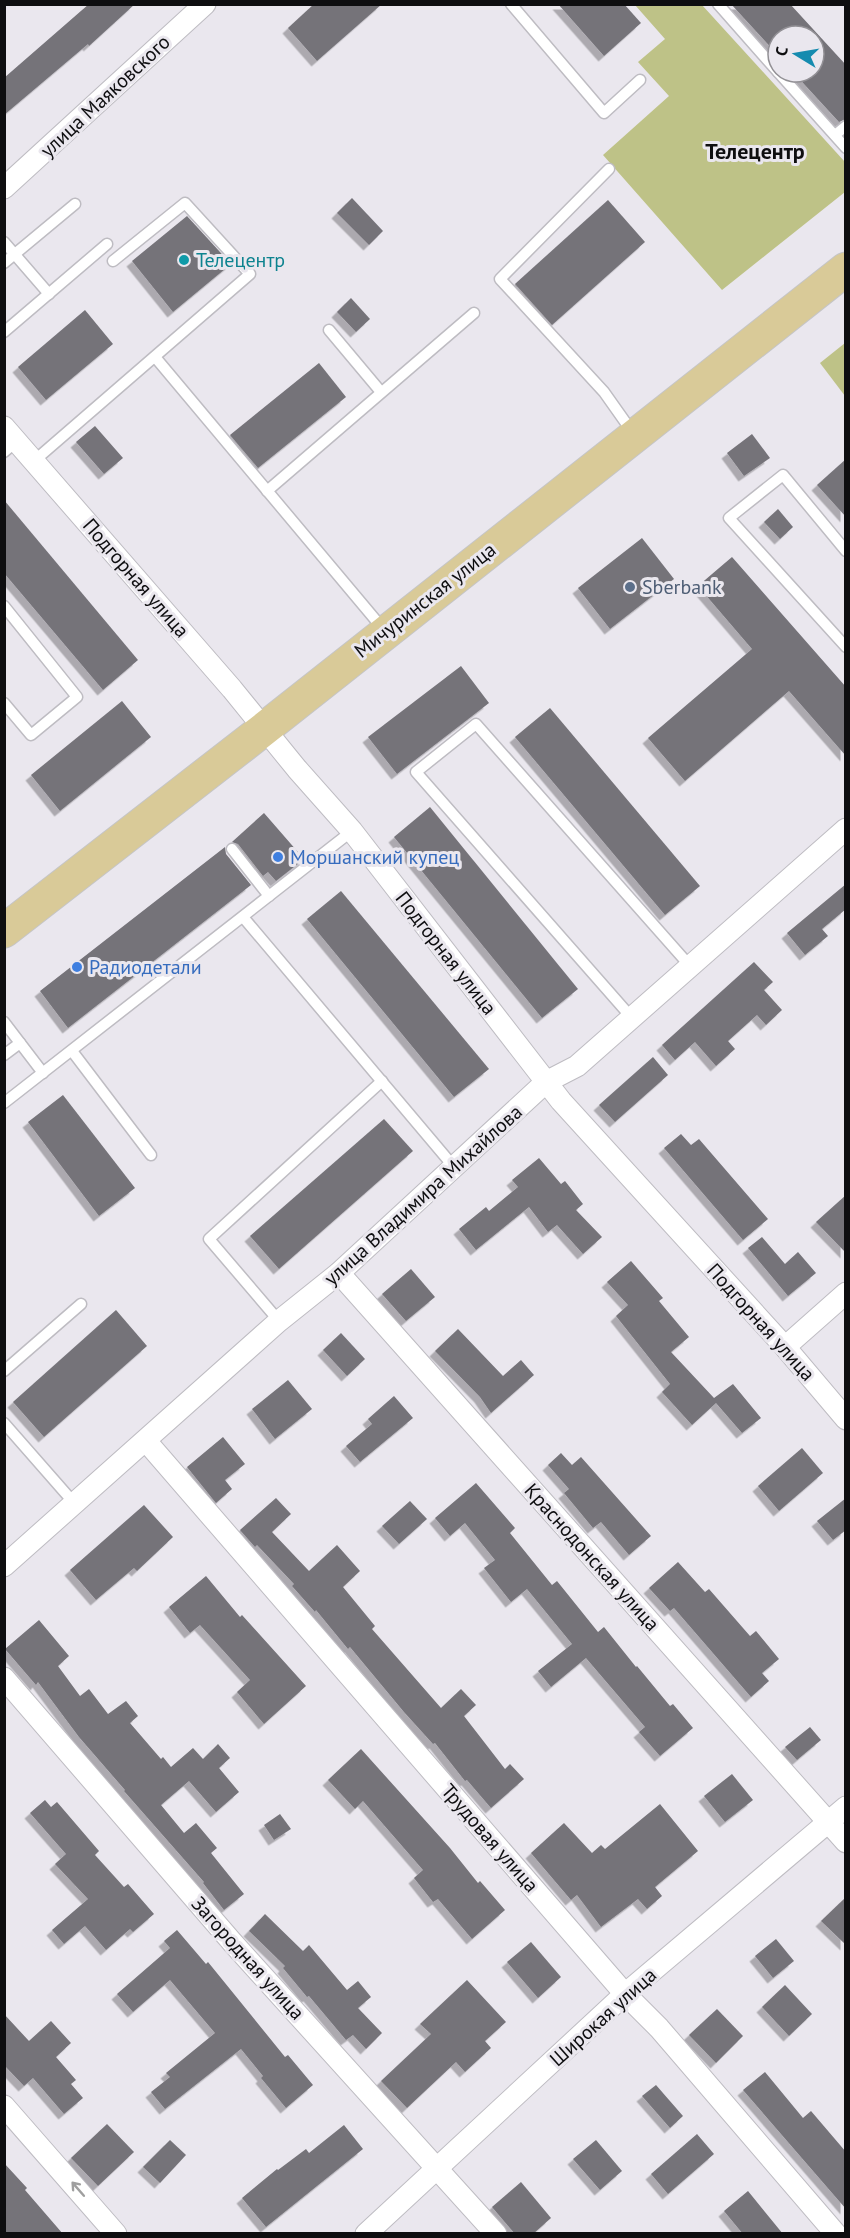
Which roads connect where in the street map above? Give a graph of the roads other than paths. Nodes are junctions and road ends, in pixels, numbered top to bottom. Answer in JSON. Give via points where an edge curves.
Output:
{"nodes":[{"id":1,"x":205,"y":4,"type":"edge"},
{"id":2,"x":511,"y":4,"type":"edge"},
{"id":3,"x":718,"y":4,"type":"edge"},
{"id":4,"x":766,"y":58,"type":"edge"},
{"id":5,"x":640,"y":80,"type":"dead end"},
{"id":6,"x":789,"y":84,"type":"edge"},
{"id":7,"x":846,"y":126,"type":"edge"},
{"id":8,"x":835,"y":135,"type":"junction"},
{"id":9,"x":846,"y":148,"type":"edge"},
{"id":10,"x":609,"y":169,"type":"dead end"},
{"id":11,"x":4,"y":188,"type":"edge"},
{"id":12,"x":75,"y":204,"type":"dead end"},
{"id":13,"x":4,"y":242,"type":"edge"},
{"id":14,"x":107,"y":244,"type":"dead end"},
{"id":15,"x":15,"y":254,"type":"junction"},
{"id":16,"x":113,"y":261,"type":"dead end"},
{"id":17,"x":4,"y":263,"type":"edge"},
{"id":18,"x":846,"y":269,"type":"edge"},
{"id":19,"x":49,"y":294,"type":"junction"},
{"id":20,"x":474,"y":313,"type":"dead end"},
{"id":21,"x":329,"y":330,"type":"dead end"},
{"id":22,"x":4,"y":332,"type":"edge"},
{"id":23,"x":155,"y":357,"type":"junction"},
{"id":24,"x":381,"y":392,"type":"junction"},
{"id":25,"x":635,"y":435,"type":"junction"},
{"id":26,"x":9,"y":440,"type":"edge"},
{"id":27,"x":34,"y":461,"type":"junction"},
{"id":28,"x":267,"y":491,"type":"junction"},
{"id":29,"x":846,"y":551,"type":"edge"},
{"id":30,"x":4,"y":606,"type":"edge"},
{"id":31,"x":385,"y":632,"type":"junction"},
{"id":32,"x":846,"y":647,"type":"edge"},
{"id":33,"x":4,"y":703,"type":"edge"},
{"id":34,"x":264,"y":729,"type":"junction"},
{"id":35,"x":846,"y":829,"type":"edge"},
{"id":36,"x":352,"y":831,"type":"junction"},
{"id":37,"x":232,"y":849,"type":"dead end"},
{"id":38,"x":269,"y":896,"type":"junction"},
{"id":39,"x":243,"y":917,"type":"junction"},
{"id":40,"x":4,"y":931,"type":"edge"},
{"id":41,"x":690,"y":966,"type":"junction"},
{"id":42,"x":632,"y":1018,"type":"junction"},
{"id":43,"x":4,"y":1022,"type":"edge"},
{"id":44,"x":20,"y":1043,"type":"junction"},
{"id":45,"x":72,"y":1051,"type":"junction"},
{"id":46,"x":4,"y":1055,"type":"edge"},
{"id":47,"x":43,"y":1073,"type":"junction"},
{"id":48,"x":381,"y":1081,"type":"junction"},
{"id":49,"x":546,"y":1082,"type":"junction"},
{"id":50,"x":4,"y":1103,"type":"edge"},
{"id":51,"x":151,"y":1155,"type":"dead end"},
{"id":52,"x":454,"y":1167,"type":"junction"},
{"id":53,"x":339,"y":1273,"type":"junction"},
{"id":54,"x":846,"y":1293,"type":"edge"},
{"id":55,"x":81,"y":1304,"type":"dead end"},
{"id":56,"x":279,"y":1321,"type":"junction"},
{"id":57,"x":785,"y":1347,"type":"junction"},
{"id":58,"x":4,"y":1371,"type":"edge"},
{"id":59,"x":846,"y":1419,"type":"edge"},
{"id":60,"x":4,"y":1423,"type":"edge"},
{"id":61,"x":146,"y":1441,"type":"junction"},
{"id":62,"x":75,"y":1504,"type":"junction"},
{"id":63,"x":4,"y":1566,"type":"edge"},
{"id":64,"x":4,"y":1678,"type":"edge"},
{"id":65,"x":846,"y":1808,"type":"edge"},
{"id":66,"x":829,"y":1822,"type":"junction"},
{"id":67,"x":846,"y":1842,"type":"edge"},
{"id":68,"x":625,"y":1994,"type":"junction"},
{"id":69,"x":4,"y":2106,"type":"edge"},
{"id":70,"x":438,"y":2168,"type":"junction"},
{"id":71,"x":116,"y":2234,"type":"edge"},
{"id":72,"x":366,"y":2234,"type":"edge"},
{"id":73,"x":496,"y":2234,"type":"edge"},
{"id":74,"x":836,"y":2234,"type":"edge"}],
"edges":[{"from":1,"to":11,"type":"street","name":"улица Маяковского"},
{"from":2,"to":5,"type":"lane","via":[[604,113]]},
{"from":3,"to":4,"type":"lane"},
{"from":6,"to":8,"type":"lane"},
{"from":7,"to":8,"type":"lane"},
{"from":8,"to":9,"type":"lane"},
{"from":10,"to":25,"type":"lane","via":[[500,279],[604,392]]},
{"from":12,"to":15,"type":"lane"},
{"from":13,"to":15,"type":"lane"},
{"from":14,"to":19,"type":"lane"},
{"from":15,"to":17,"type":"lane"},
{"from":15,"to":19,"type":"lane"},
{"from":16,"to":23,"type":"lane","via":[[185,203],[250,274]]},
{"from":18,"to":25,"type":"main road","name":"Мичуринская улица"},
{"from":19,"to":22,"type":"lane"},
{"from":20,"to":24,"type":"lane"},
{"from":21,"to":24,"type":"lane"},
{"from":23,"to":27,"type":"lane"},
{"from":23,"to":28,"type":"lane"},
{"from":24,"to":28,"type":"lane"},
{"from":25,"to":31,"type":"main road","name":"Мичуринская улица"},
{"from":26,"to":27,"type":"street","name":"Подгорная улица"},
{"from":27,"to":34,"type":"street","name":"Подгорная улица"},
{"from":28,"to":31,"type":"lane"},
{"from":29,"to":32,"type":"lane","via":[[783,475],[729,518]]},
{"from":30,"to":33,"type":"lane","via":[[77,697],[31,735]]},
{"from":31,"to":34,"type":"main road","name":"Мичуринская улица"},
{"from":34,"to":36,"type":"street","name":"Подгорная улица"},
{"from":34,"to":40,"type":"main road","name":"Мичуринская улица"},
{"from":35,"to":41,"type":"street","name":"улица Владимира Михайлова"},
{"from":36,"to":38,"type":"lane"},
{"from":36,"to":49,"type":"street","name":"Подгорная улица"},
{"from":37,"to":38,"type":"lane"},
{"from":38,"to":39,"type":"lane"},
{"from":39,"to":45,"type":"lane"},
{"from":39,"to":48,"type":"lane"},
{"from":41,"to":42,"type":"street","name":"улица Владимира Михайлова"},
{"from":41,"to":42,"type":"lane","via":[[476,724],[416,771]]},
{"from":42,"to":49,"type":"street","name":"улица Владимира Михайлова","via":[[577,1066]]},
{"from":43,"to":44,"type":"lane"},
{"from":44,"to":46,"type":"lane"},
{"from":44,"to":47,"type":"lane"},
{"from":45,"to":47,"type":"lane"},
{"from":45,"to":51,"type":"lane"},
{"from":47,"to":50,"type":"lane"},
{"from":48,"to":52,"type":"lane"},
{"from":48,"to":56,"type":"lane","via":[[209,1239]]},
{"from":49,"to":52,"type":"street","name":"улица Владимира Михайлова"},
{"from":49,"to":57,"type":"street","name":"Подгорная улица"},
{"from":52,"to":53,"type":"street","name":"улица Владимира Михайлова"},
{"from":53,"to":56,"type":"street","name":"улица Владимира Михайлова"},
{"from":53,"to":66,"type":"street","name":"Краснодонская улица"},
{"from":54,"to":57,"type":"street"},
{"from":55,"to":58,"type":"lane"},
{"from":56,"to":61,"type":"street","name":"улица Владимира Михайлова"},
{"from":57,"to":59,"type":"street","name":"Подгорная улица"},
{"from":60,"to":62,"type":"lane"},
{"from":61,"to":62,"type":"street","name":"улица Владимира Михайлова"},
{"from":61,"to":68,"type":"street","name":"Трудовая улица"},
{"from":62,"to":63,"type":"street","name":"улица Владимира Михайлова"},
{"from":64,"to":70,"type":"street","name":"Загородная улица","via":[[232,1942]]},
{"from":65,"to":66,"type":"street","name":"Широкая улица"},
{"from":66,"to":67,"type":"street","name":"Краснодонская улица"},
{"from":66,"to":68,"type":"street","name":"Широкая улица"},
{"from":68,"to":70,"type":"street","name":"Широкая улица"},
{"from":68,"to":74,"type":"street","name":"Трудовая улица","via":[[659,2028]]},
{"from":71,"to":69,"type":"street","one_way":true},
{"from":70,"to":72,"type":"street","name":"Широкая улица"},
{"from":70,"to":73,"type":"street","name":"Загородная улица"}]}
